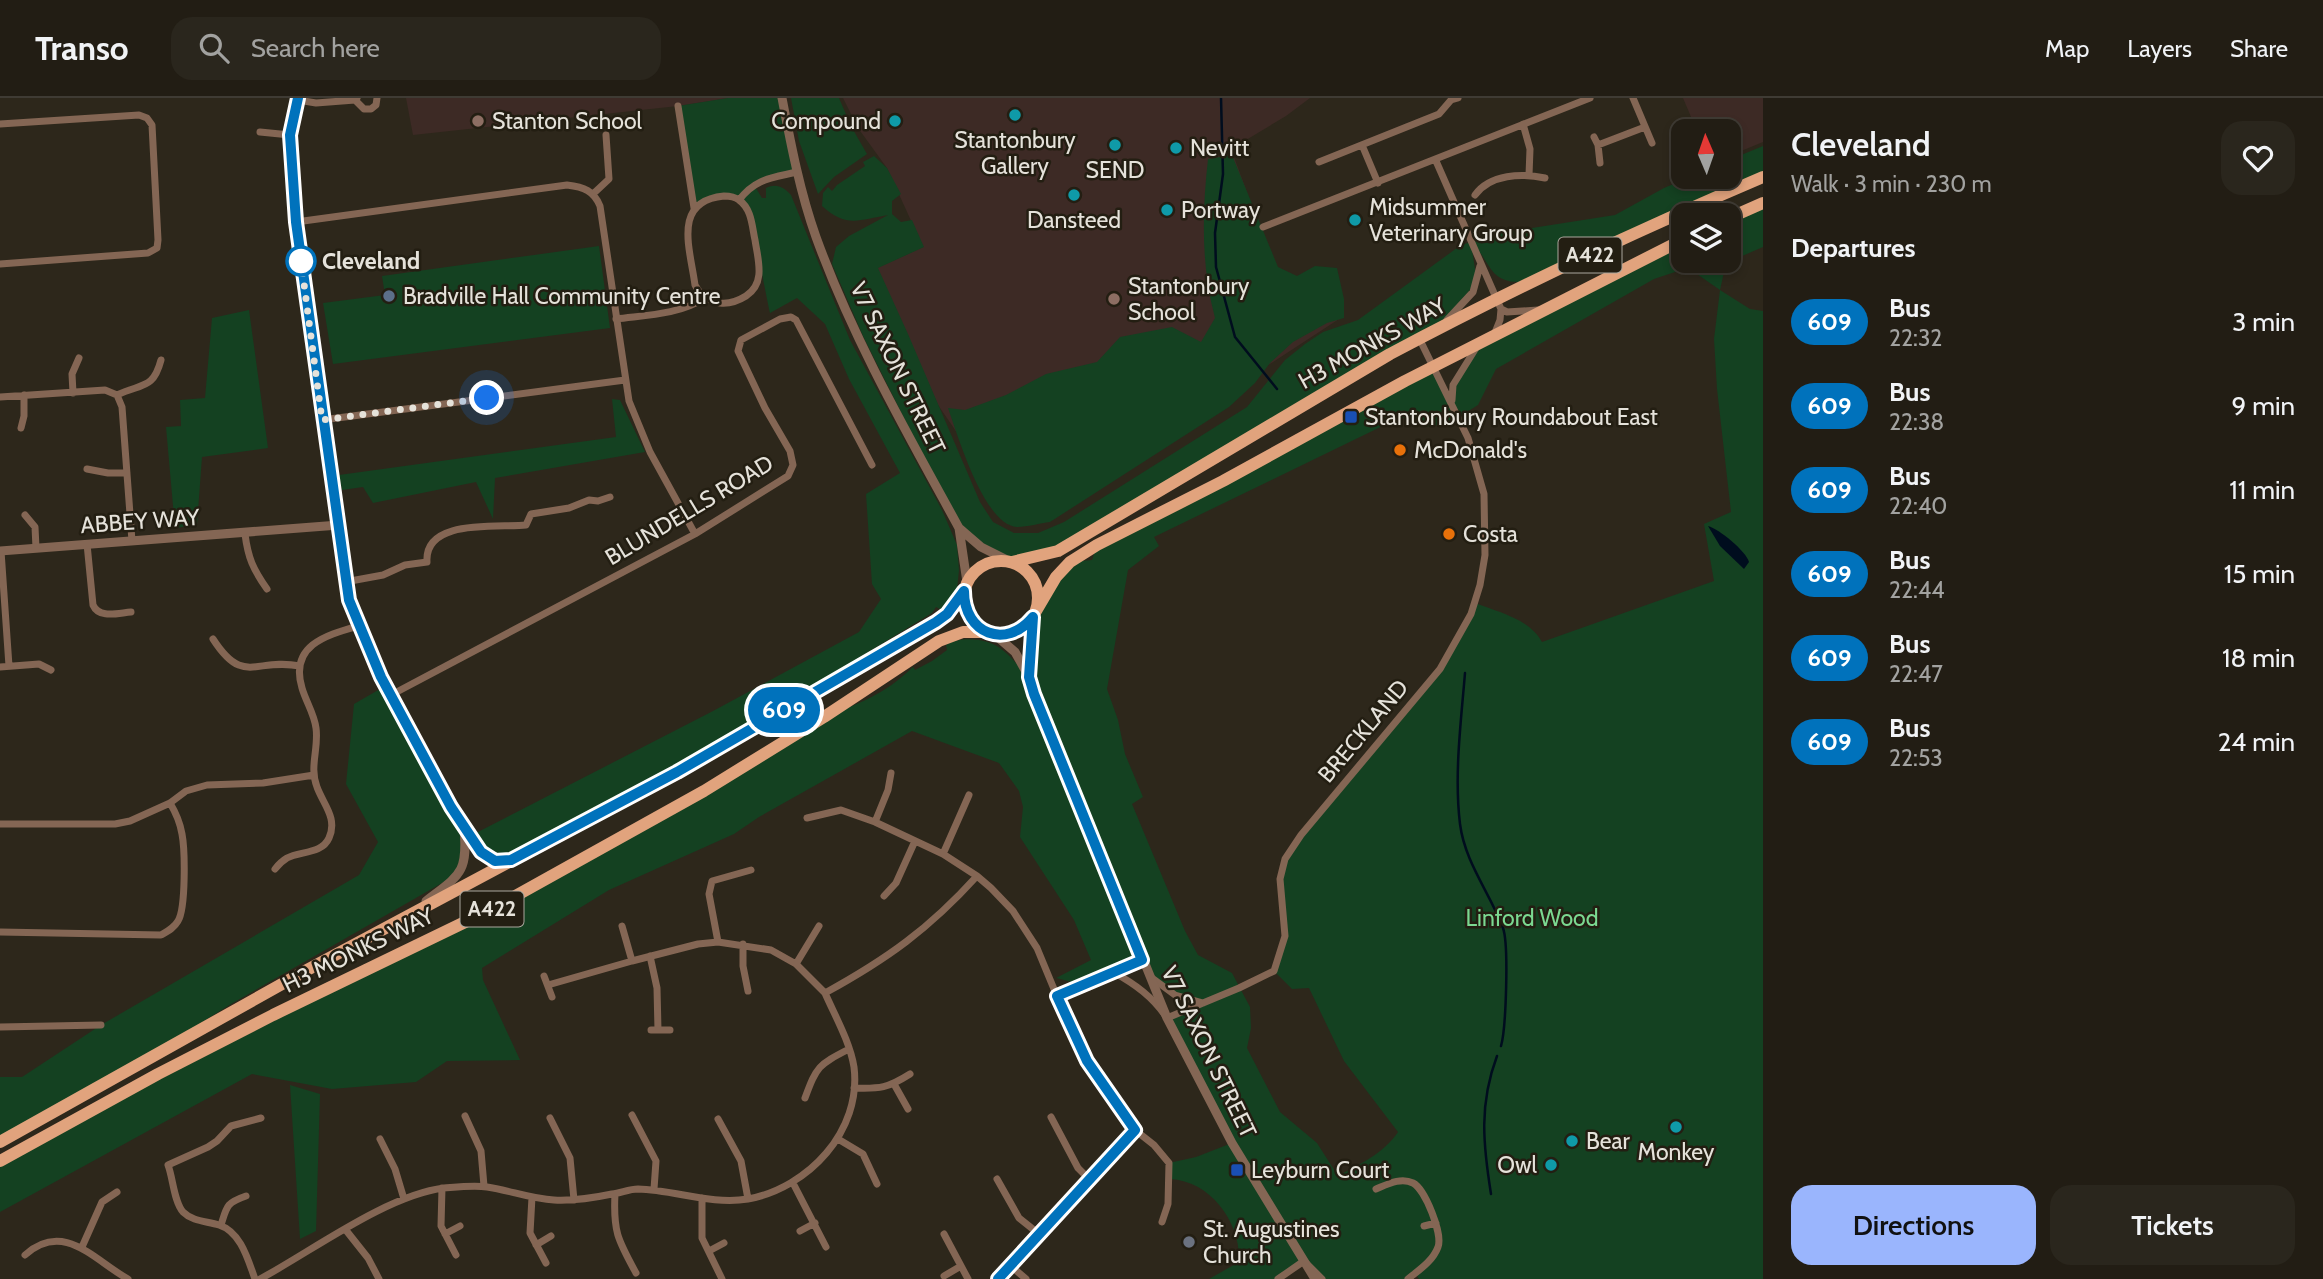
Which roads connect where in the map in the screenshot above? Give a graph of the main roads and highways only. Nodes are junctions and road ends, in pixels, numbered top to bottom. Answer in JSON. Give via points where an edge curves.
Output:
{"nodes":[{"id":1,"x":1763,"y":177,"type":"edge"},
{"id":2,"x":1763,"y":203,"type":"edge"},
{"id":3,"x":1741,"y":213,"type":"edge"},
{"id":4,"x":1671,"y":246,"type":"edge"},
{"id":5,"x":1010,"y":561,"type":"junction"},
{"id":6,"x":966,"y":587,"type":"junction"},
{"id":7,"x":1035,"y":614,"type":"junction"},
{"id":8,"x":990,"y":633,"type":"junction"},
{"id":9,"x":0,"y":1142,"type":"edge"},
{"id":10,"x":0,"y":1161,"type":"edge"}],
"edges":[{"from":1,"to":5,"type":"main road","name":"H3 MONKS WAY","number":"A422","via":[[1419,338],[1064,547],[1036,558]]},
{"from":2,"to":3,"type":"main road"},
{"from":4,"to":7,"type":"main road","number":"A422","via":[[1097,545],[1056,577]]},
{"from":5,"to":6,"type":"main road","number":"A422","via":[[984,564]]},
{"from":5,"to":7,"type":"main road","via":[[1026,569],[1035,581]]},
{"from":6,"to":8,"type":"main road","via":[[968,615]]},
{"from":6,"to":9,"type":"main road","name":"H3 MONKS WAY","number":"A422","via":[[947,614],[904,642],[677,772],[256,998]]},
{"from":7,"to":8,"type":"main road","number":"A422","via":[[1016,632]]},
{"from":8,"to":10,"type":"main road","name":"H3 MONKS WAY","number":"A422","via":[[963,632],[945,638],[693,798],[492,909],[273,1015]]}]}
